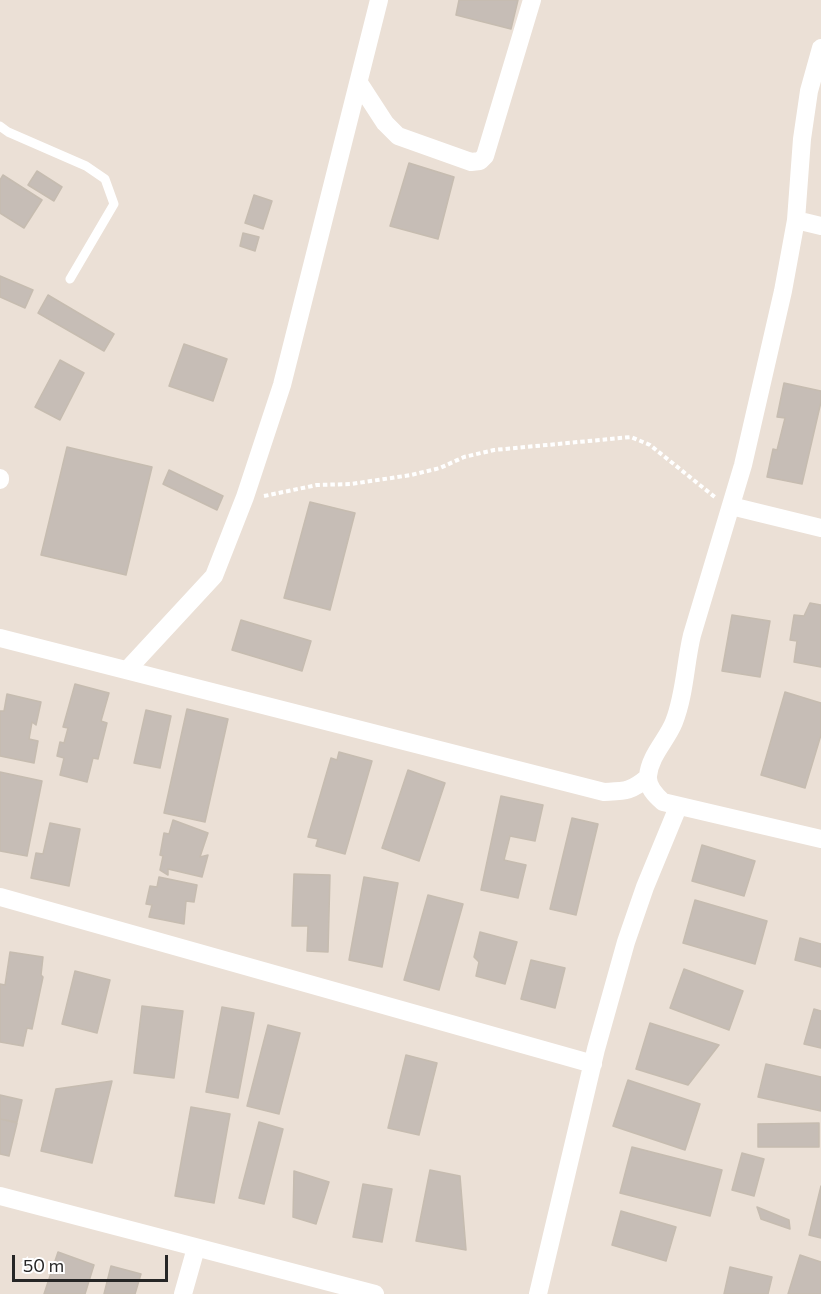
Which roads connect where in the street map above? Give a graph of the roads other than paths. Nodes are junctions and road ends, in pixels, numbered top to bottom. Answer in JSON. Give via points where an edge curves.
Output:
{"nodes":[{"id":1,"x":379,"y":0,"type":"edge"},
{"id":2,"x":532,"y":0,"type":"edge"},
{"id":3,"x":821,"y":48,"type":"edge"},
{"id":4,"x":359,"y":83,"type":"junction"},
{"id":5,"x":0,"y":126,"type":"edge"},
{"id":6,"x":796,"y":220,"type":"junction"},
{"id":7,"x":821,"y":226,"type":"edge"},
{"id":8,"x":70,"y":279,"type":"dead end"},
{"id":9,"x":731,"y":506,"type":"junction"},
{"id":10,"x":821,"y":528,"type":"edge"},
{"id":11,"x":0,"y":638,"type":"edge"},
{"id":12,"x":126,"y":670,"type":"junction"},
{"id":13,"x":647,"y":778,"type":"junction"},
{"id":14,"x":678,"y":807,"type":"junction"},
{"id":15,"x":821,"y":839,"type":"edge"},
{"id":16,"x":0,"y":897,"type":"edge"},
{"id":17,"x":592,"y":1064,"type":"junction"},
{"id":18,"x":0,"y":1196,"type":"edge"},
{"id":19,"x":196,"y":1248,"type":"junction"},
{"id":20,"x":183,"y":1294,"type":"edge"},
{"id":21,"x":375,"y":1294,"type":"edge"},
{"id":22,"x":538,"y":1294,"type":"edge"}],
"edges":[{"from":1,"to":4,"type":"street"},
{"from":2,"to":4,"type":"street","via":[[485,156],[480,161],[471,162],[398,136]]},
{"from":3,"to":6,"type":"street","via":[[802,139]]},
{"from":4,"to":12,"type":"street","via":[[282,385],[214,576]]},
{"from":5,"to":8,"type":"lane","via":[[86,166],[105,179],[114,204]]},
{"from":6,"to":7,"type":"street"},
{"from":6,"to":9,"type":"street","via":[[783,291]]},
{"from":9,"to":10,"type":"street"},
{"from":9,"to":13,"type":"street","via":[[692,635],[674,723],[651,763]]},
{"from":11,"to":12,"type":"street"},
{"from":12,"to":13,"type":"street","via":[[604,792],[629,790]]},
{"from":13,"to":14,"type":"street","via":[[652,793]]},
{"from":14,"to":15,"type":"street"},
{"from":14,"to":17,"type":"street","via":[[626,942]]},
{"from":16,"to":17,"type":"street"},
{"from":17,"to":22,"type":"street"},
{"from":18,"to":19,"type":"street"},
{"from":19,"to":20,"type":"street"},
{"from":19,"to":21,"type":"street"}]}
